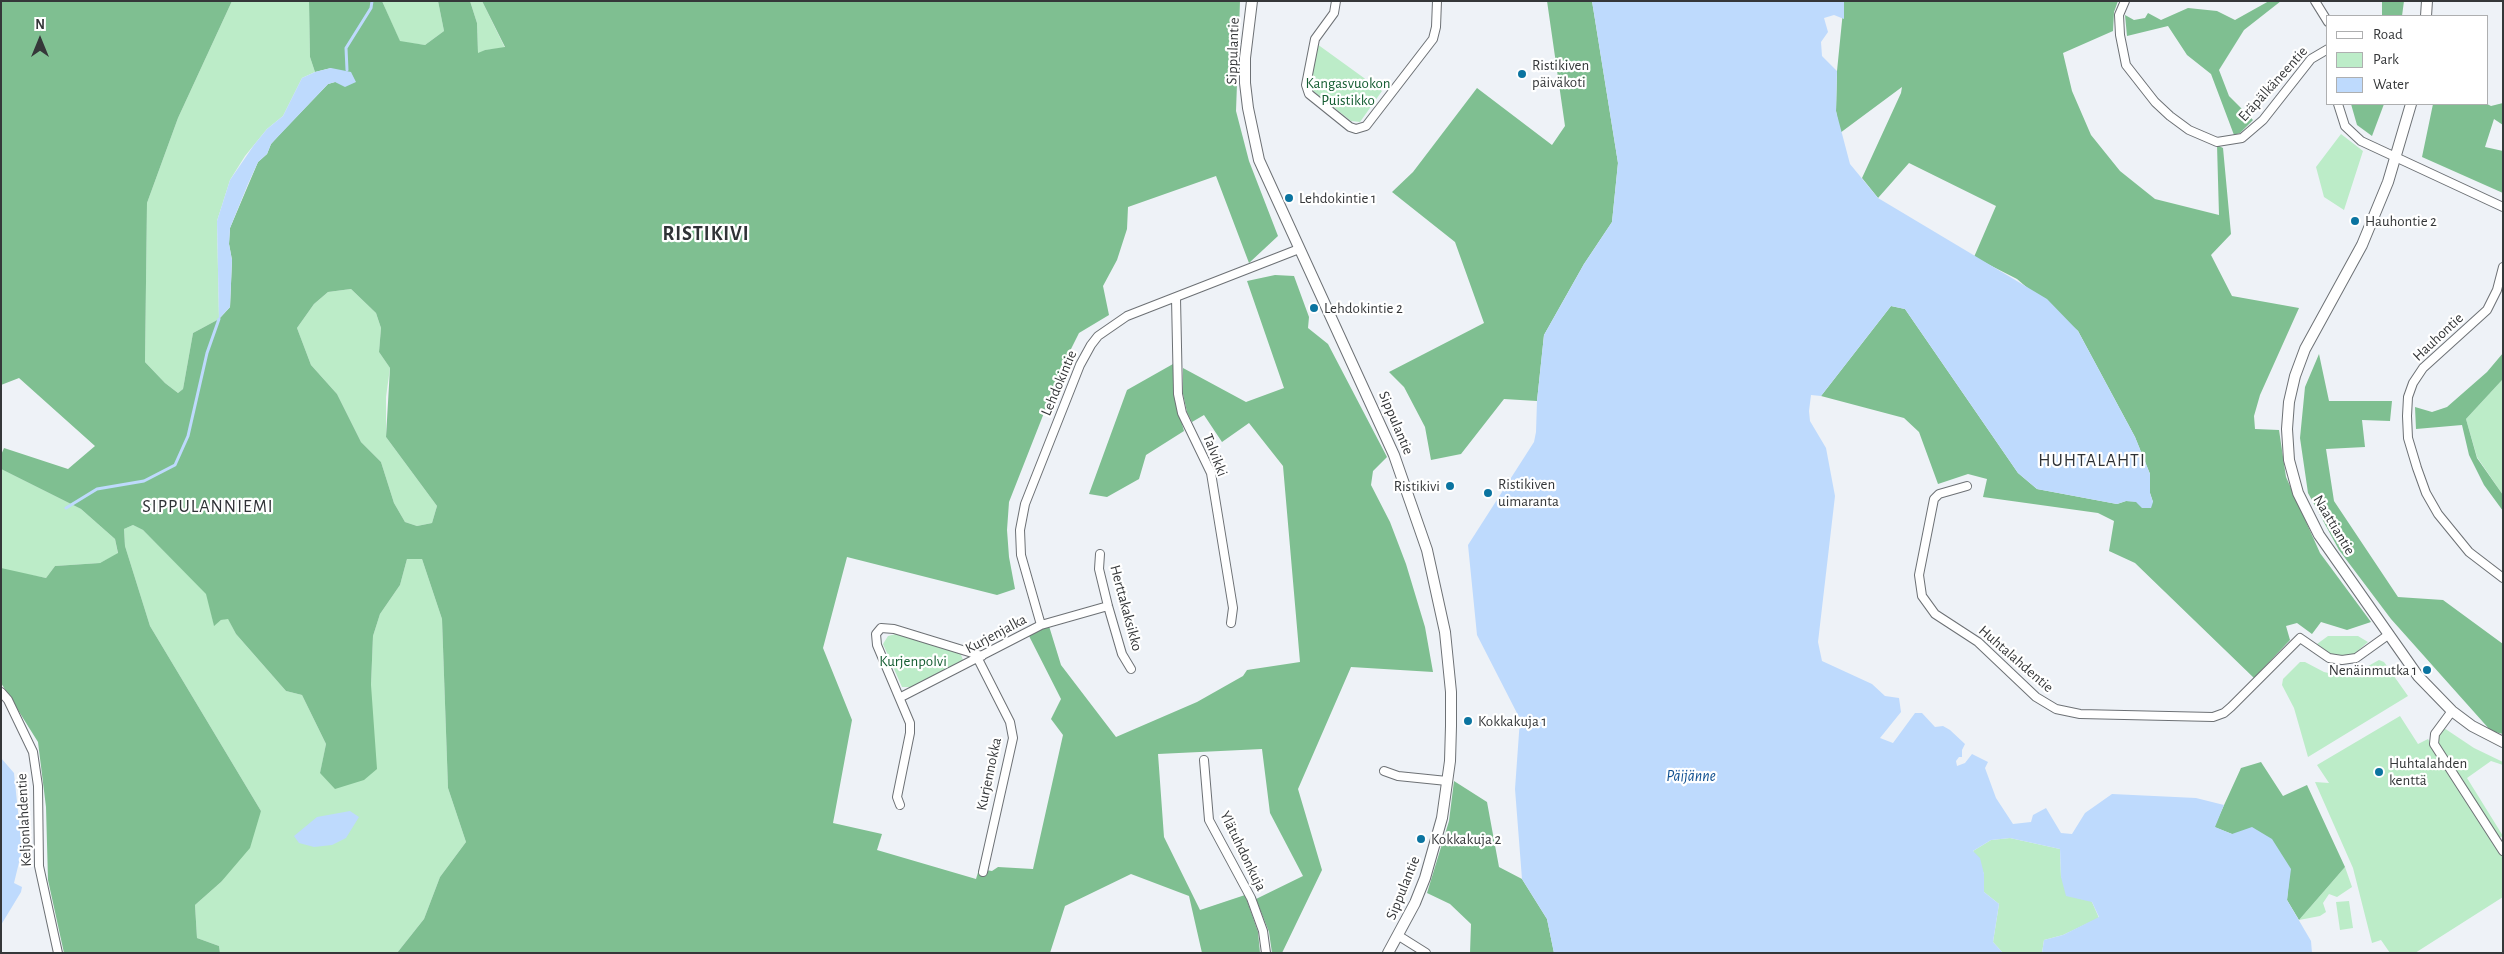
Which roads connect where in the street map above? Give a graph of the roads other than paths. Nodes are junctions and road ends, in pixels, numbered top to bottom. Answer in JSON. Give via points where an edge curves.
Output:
{"nodes":[{"id":1,"x":1252,"y":1,"type":"edge"},
{"id":2,"x":1336,"y":1,"type":"edge"},
{"id":3,"x":1438,"y":1,"type":"edge"},
{"id":4,"x":2126,"y":1,"type":"edge"},
{"id":5,"x":2315,"y":1,"type":"edge"},
{"id":6,"x":2427,"y":1,"type":"edge"},
{"id":7,"x":2426,"y":15,"type":"edge"},
{"id":8,"x":2326,"y":19,"type":"edge"},
{"id":9,"x":2326,"y":50,"type":"edge"},
{"id":10,"x":2338,"y":105,"type":"edge"},
{"id":11,"x":2411,"y":105,"type":"edge"},
{"id":12,"x":2396,"y":158,"type":"junction"},
{"id":13,"x":2503,"y":207,"type":"edge"},
{"id":14,"x":1299,"y":249,"type":"junction"},
{"id":15,"x":2503,"y":267,"type":"edge"},
{"id":16,"x":1176,"y":298,"type":"junction"},
{"id":17,"x":1967,"y":486,"type":"dead end"},
{"id":18,"x":1100,"y":554,"type":"dead end"},
{"id":19,"x":2503,"y":578,"type":"edge"},
{"id":20,"x":1108,"y":606,"type":"junction"},
{"id":21,"x":1231,"y":623,"type":"dead end"},
{"id":22,"x":1041,"y":626,"type":"junction"},
{"id":23,"x":2293,"y":631,"type":"dead end"},
{"id":24,"x":2388,"y":635,"type":"junction"},
{"id":25,"x":2300,"y":638,"type":"junction"},
{"id":26,"x":980,"y":658,"type":"junction"},
{"id":27,"x":1131,"y":669,"type":"dead end"},
{"id":28,"x":1,"y":692,"type":"edge"},
{"id":29,"x":901,"y":697,"type":"junction"},
{"id":30,"x":2452,"y":711,"type":"junction"},
{"id":31,"x":2503,"y":742,"type":"edge"},
{"id":32,"x":1204,"y":760,"type":"dead end"},
{"id":33,"x":1384,"y":771,"type":"dead end"},
{"id":34,"x":1447,"y":781,"type":"junction"},
{"id":35,"x":900,"y":805,"type":"dead end"},
{"id":36,"x":2503,"y":851,"type":"edge"},
{"id":37,"x":983,"y":872,"type":"dead end"},
{"id":38,"x":1399,"y":936,"type":"junction"},
{"id":39,"x":58,"y":953,"type":"edge"},
{"id":40,"x":1266,"y":953,"type":"edge"},
{"id":41,"x":1388,"y":953,"type":"edge"},
{"id":42,"x":1426,"y":953,"type":"edge"}],
"edges":[{"from":1,"to":14,"type":"street","name":"Sippulantie","via":[[1245,58],[1249,115],[1258,160]]},
{"from":2,"to":3,"type":"street","via":[[1334,13],[1315,39],[1306,85],[1309,94],[1350,127],[1356,128],[1366,126],[1433,39]]},
{"from":4,"to":9,"type":"street","name":"Eräpälkäneentie","via":[[2119,15],[2126,65],[2170,116],[2189,130],[2217,142],[2242,138],[2262,120],[2311,59]]},
{"from":5,"to":8,"type":"street"},
{"from":6,"to":7,"type":"street"},
{"from":10,"to":12,"type":"street","via":[[2345,126],[2361,141]]},
{"from":11,"to":12,"type":"street","name":"Naattiantie"},
{"from":12,"to":13,"type":"street"},
{"from":12,"to":24,"type":"street","name":"Naattiantie","via":[[2362,245],[2305,349],[2294,376],[2287,429],[2289,460],[2298,493],[2319,535]]},
{"from":14,"to":16,"type":"street","name":"Lehdokintie"},
{"from":14,"to":34,"type":"street","name":"Sippulantie","via":[[1383,428],[1426,550],[1441,611],[1449,675],[1451,726]]},
{"from":15,"to":19,"type":"street","name":"Hauhontie","via":[[2497,290],[2486,310],[2422,368],[2411,390],[2406,416],[2416,468],[2436,510],[2469,552]]},
{"from":16,"to":21,"type":"street","name":"Talvikki","via":[[1178,394],[1182,413],[1211,473],[1233,608]]},
{"from":16,"to":22,"type":"street","name":"Lehdokintie","via":[[1127,316],[1110,327],[1098,336],[1080,364],[1025,504],[1020,530],[1021,555]]},
{"from":17,"to":25,"type":"street","name":"Huhtalahdentie","via":[[1939,494],[1934,499],[1919,575],[1922,596],[1935,614],[1978,642],[2036,697],[2056,709],[2080,714],[2213,717],[2231,707]]},
{"from":18,"to":20,"type":"street","name":"Herttakaksikko","via":[[1099,569]]},
{"from":20,"to":22,"type":"street","name":"Kurjenjalka"},
{"from":20,"to":27,"type":"street","name":"Herttakaksikko","via":[[1122,654]]},
{"from":22,"to":26,"type":"street","name":"Kurjenjalka"},
{"from":23,"to":25,"type":"street"},
{"from":24,"to":25,"type":"street","via":[[2356,658],[2342,660],[2329,658]]},
{"from":24,"to":30,"type":"street","name":"Naattiantie","via":[[2418,676]]},
{"from":26,"to":29,"type":"street","name":"Kurjenjalka"},
{"from":26,"to":29,"type":"street","via":[[894,629],[881,628],[876,634],[877,644]]},
{"from":26,"to":37,"type":"street","name":"Kurjennokka","via":[[1010,722],[1013,738]]},
{"from":28,"to":39,"type":"street","name":"Keljonlahdentie","via":[[33,752],[38,786],[39,866]]},
{"from":29,"to":35,"type":"street","via":[[910,733],[897,797]]},
{"from":30,"to":31,"type":"street","name":"Naattiantie"},
{"from":30,"to":36,"type":"street","via":[[2435,734],[2434,744]]},
{"from":32,"to":40,"type":"street","name":"Ylätuhdonkuja","via":[[1209,820],[1251,898],[1263,931]]},
{"from":33,"to":34,"type":"street","via":[[1398,776]]},
{"from":34,"to":38,"type":"street","name":"Sippulantie","via":[[1431,862]]},
{"from":38,"to":41,"type":"street","name":"Sippulantie"},
{"from":38,"to":42,"type":"street"}]}
